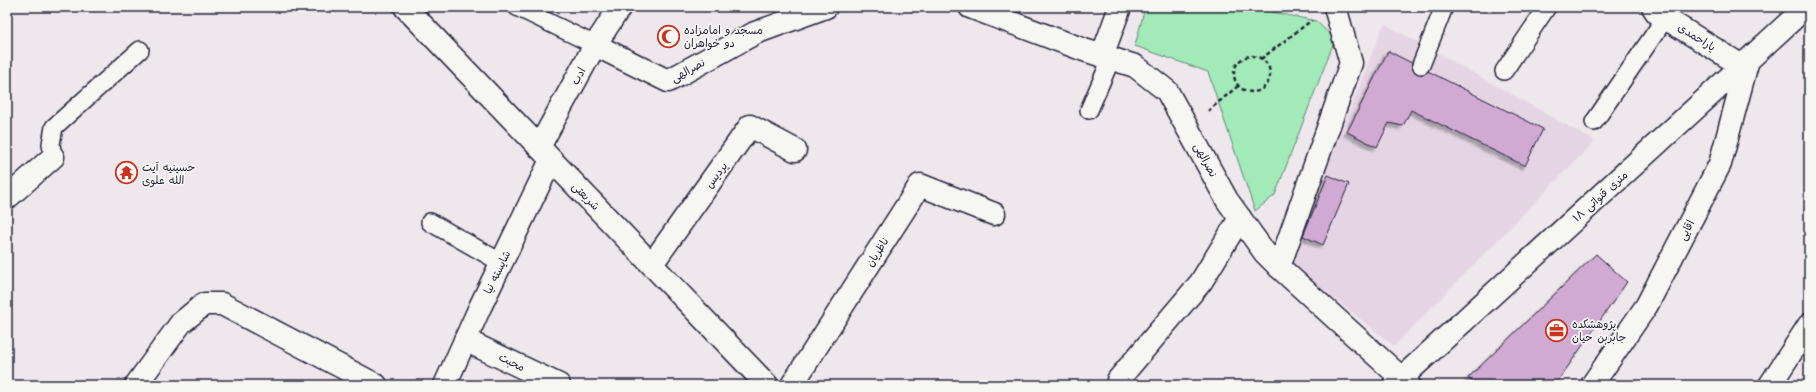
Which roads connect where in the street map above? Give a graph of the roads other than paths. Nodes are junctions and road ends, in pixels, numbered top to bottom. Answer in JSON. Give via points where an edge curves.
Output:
{"nodes":[{"id":1,"x":406,"y":7,"type":"edge"},
{"id":2,"x":517,"y":7,"type":"edge"},
{"id":3,"x":620,"y":7,"type":"edge"},
{"id":4,"x":826,"y":7,"type":"edge"},
{"id":5,"x":970,"y":7,"type":"edge"},
{"id":6,"x":1120,"y":7,"type":"edge"},
{"id":7,"x":1335,"y":7,"type":"edge"},
{"id":8,"x":1444,"y":7,"type":"edge"},
{"id":9,"x":1547,"y":7,"type":"edge"},
{"id":10,"x":1806,"y":7,"type":"edge"},
{"id":11,"x":1659,"y":12,"type":"edge"},
{"id":12,"x":595,"y":45,"type":"junction"},
{"id":13,"x":140,"y":50,"type":"dead end"},
{"id":14,"x":1107,"y":57,"type":"junction"},
{"id":15,"x":1745,"y":63,"type":"junction"},
{"id":16,"x":1421,"y":65,"type":"dead end"},
{"id":17,"x":1504,"y":71,"type":"dead end"},
{"id":18,"x":1089,"y":110,"type":"dead end"},
{"id":19,"x":1594,"y":122,"type":"dead end"},
{"id":20,"x":795,"y":150,"type":"dead end"},
{"id":21,"x":545,"y":153,"type":"junction"},
{"id":22,"x":53,"y":157,"type":"joint"},
{"id":23,"x":7,"y":198,"type":"edge"},
{"id":24,"x":994,"y":214,"type":"dead end"},
{"id":25,"x":1240,"y":218,"type":"junction"},
{"id":26,"x":430,"y":222,"type":"dead end"},
{"id":27,"x":502,"y":262,"type":"junction"},
{"id":28,"x":652,"y":264,"type":"junction"},
{"id":29,"x":1279,"y":267,"type":"junction"},
{"id":30,"x":1809,"y":325,"type":"edge"},
{"id":31,"x":465,"y":340,"type":"junction"},
{"id":32,"x":1401,"y":383,"type":"edge"},
{"id":33,"x":766,"y":384,"type":"edge"},
{"id":34,"x":136,"y":385,"type":"edge"},
{"id":35,"x":376,"y":385,"type":"edge"},
{"id":36,"x":445,"y":385,"type":"edge"},
{"id":37,"x":559,"y":385,"type":"edge"},
{"id":38,"x":792,"y":385,"type":"edge"},
{"id":39,"x":1122,"y":385,"type":"edge"},
{"id":40,"x":1592,"y":385,"type":"edge"},
{"id":41,"x":1770,"y":385,"type":"edge"}],
"edges":[{"from":1,"to":21,"type":"street","name":"شریعتی"},
{"from":2,"to":12,"type":"lane"},
{"from":3,"to":12,"type":"street","name":"ادب"},
{"from":4,"to":12,"type":"street","name":"نصرالهی","via":[[755,32],[668,82]]},
{"from":5,"to":14,"type":"street","name":"نصرالهی"},
{"from":6,"to":14,"type":"street"},
{"from":7,"to":29,"type":"street","via":[[1351,64]]},
{"from":8,"to":16,"type":"lane"},
{"from":9,"to":17,"type":"lane"},
{"from":10,"to":15,"type":"street","name":"۱۸ متری قنواتی"},
{"from":11,"to":15,"type":"street","name":"یاراحمدی"},
{"from":11,"to":19,"type":"lane"},
{"from":12,"to":21,"type":"street","name":"ادب"},
{"from":13,"to":22,"type":"lane","via":[[54,127],[50,144]]},
{"from":14,"to":18,"type":"lane"},
{"from":14,"to":25,"type":"street","name":"نصرالهی","via":[[1135,66],[1167,91],[1226,200]]},
{"from":15,"to":32,"type":"street","name":"۱۸ متری قنواتی"},
{"from":15,"to":40,"type":"street","name":"اقایی","via":[[1720,164],[1648,305]]},
{"from":20,"to":28,"type":"street","name":"پردیس","via":[[750,126]]},
{"from":21,"to":27,"type":"street","name":"شایسته نیا"},
{"from":21,"to":28,"type":"street","name":"شریعتی"},
{"from":22,"to":23,"type":"street"},
{"from":24,"to":38,"type":"street","name":"ناظریان","via":[[920,185]]},
{"from":25,"to":29,"type":"street","name":"نصرالهی","via":[[1265,253]]},
{"from":25,"to":39,"type":"street","via":[[1201,282],[1118,380]]},
{"from":26,"to":27,"type":"lane"},
{"from":27,"to":31,"type":"street","name":"شایسته نیا"},
{"from":28,"to":33,"type":"street","name":"شریعتی"},
{"from":29,"to":32,"type":"street","name":"نصرالهی"},
{"from":30,"to":41,"type":"street"},
{"from":31,"to":36,"type":"street","name":"شایسته نیا"},
{"from":31,"to":37,"type":"street","name":"محبت"},
{"from":34,"to":35,"type":"street","via":[[181,324],[204,304],[222,304]]}]}
